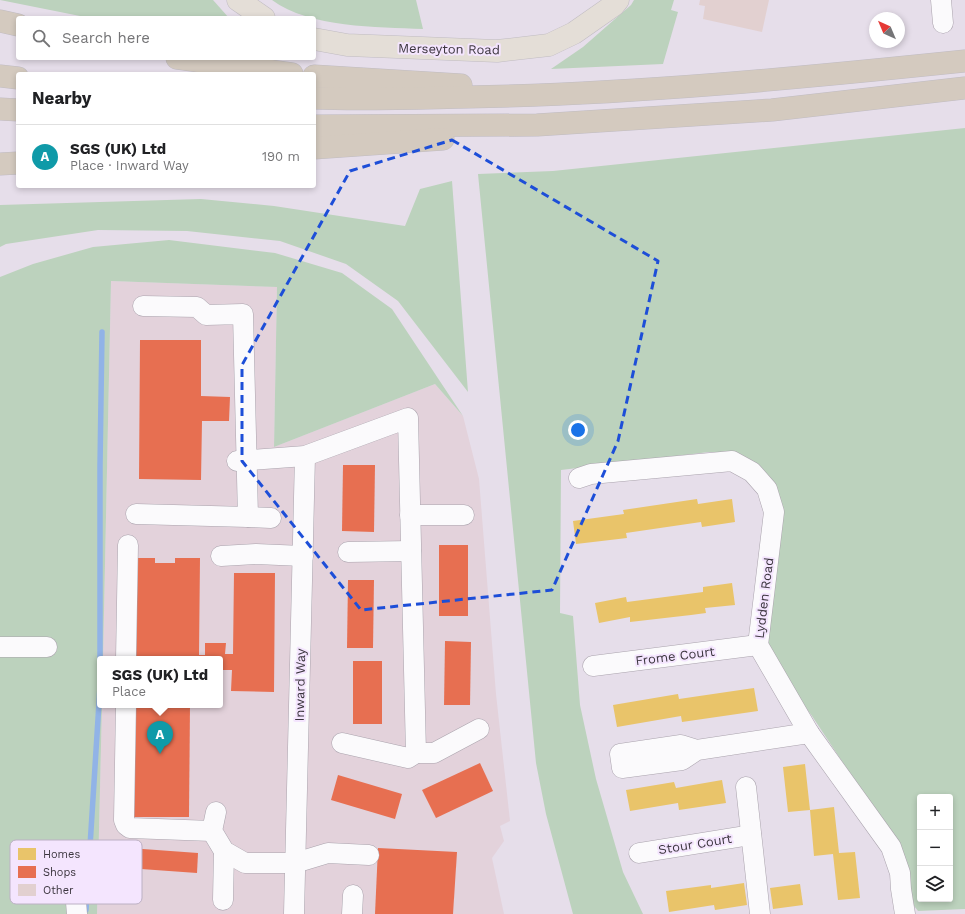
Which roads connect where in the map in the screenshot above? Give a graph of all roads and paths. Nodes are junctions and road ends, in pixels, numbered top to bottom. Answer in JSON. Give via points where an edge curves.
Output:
{"nodes":[{"id":1,"x":238,"y":0,"type":"edge"},
{"id":2,"x":618,"y":0,"type":"edge"},
{"id":3,"x":941,"y":0,"type":"edge"},
{"id":4,"x":261,"y":16,"type":"edge"},
{"id":5,"x":0,"y":21,"type":"edge"},
{"id":6,"x":943,"y":23,"type":"dead end"},
{"id":7,"x":16,"y":25,"type":"edge"},
{"id":8,"x":316,"y":39,"type":"edge"},
{"id":9,"x":191,"y":60,"type":"edge"},
{"id":10,"x":965,"y":61,"type":"edge"},
{"id":11,"x":278,"y":72,"type":"edge"},
{"id":12,"x":0,"y":76,"type":"edge"},
{"id":13,"x":316,"y":76,"type":"edge"},
{"id":14,"x":16,"y":78,"type":"edge"},
{"id":15,"x":965,"y":88,"type":"edge"},
{"id":16,"x":427,"y":90,"type":"junction"},
{"id":17,"x":316,"y":98,"type":"edge"},
{"id":18,"x":0,"y":109,"type":"edge"},
{"id":19,"x":16,"y":110,"type":"edge"},
{"id":20,"x":316,"y":126,"type":"edge"},
{"id":21,"x":433,"y":133,"type":"junction"},
{"id":22,"x":316,"y":148,"type":"edge"},
{"id":23,"x":16,"y":163,"type":"edge"},
{"id":24,"x":0,"y":164,"type":"edge"},
{"id":25,"x":143,"y":306,"type":"dead end"},
{"id":26,"x":305,"y":456,"type":"junction"},
{"id":27,"x":242,"y":460,"type":"junction"},
{"id":28,"x":579,"y":478,"type":"dead end"},
{"id":29,"x":136,"y":514,"type":"dead end"},
{"id":30,"x":410,"y":515,"type":"junction"},
{"id":31,"x":464,"y":515,"type":"dead end"},
{"id":32,"x":248,"y":517,"type":"junction"},
{"id":33,"x":271,"y":518,"type":"dead end"},
{"id":34,"x":128,"y":545,"type":"dead end"},
{"id":35,"x":411,"y":551,"type":"junction"},
{"id":36,"x":348,"y":552,"type":"dead end"},
{"id":37,"x":221,"y":556,"type":"dead end"},
{"id":38,"x":303,"y":556,"type":"junction"},
{"id":39,"x":758,"y":645,"type":"junction"},
{"id":40,"x":0,"y":646,"type":"edge"},
{"id":41,"x":47,"y":648,"type":"dead end"},
{"id":42,"x":126,"y":656,"type":"edge"},
{"id":43,"x":593,"y":666,"type":"dead end"},
{"id":44,"x":126,"y":708,"type":"edge"},
{"id":45,"x":479,"y":729,"type":"dead end"},
{"id":46,"x":809,"y":733,"type":"junction"},
{"id":47,"x":342,"y":744,"type":"dead end"},
{"id":48,"x":662,"y":747,"type":"junction"},
{"id":49,"x":697,"y":750,"type":"junction"},
{"id":50,"x":416,"y":752,"type":"junction"},
{"id":51,"x":650,"y":764,"type":"junction"},
{"id":52,"x":746,"y":787,"type":"dead end"},
{"id":53,"x":751,"y":835,"type":"junction"},
{"id":54,"x":224,"y":852,"type":"junction"},
{"id":55,"x":639,"y":853,"type":"dead end"},
{"id":56,"x":369,"y":855,"type":"dead end"},
{"id":57,"x":295,"y":863,"type":"junction"},
{"id":58,"x":223,"y":900,"type":"dead end"},
{"id":59,"x":77,"y":904,"type":"edge"},
{"id":60,"x":77,"y":914,"type":"edge"},
{"id":61,"x":294,"y":914,"type":"edge"},
{"id":62,"x":760,"y":914,"type":"edge"},
{"id":63,"x":905,"y":914,"type":"edge"}],
"edges":[{"from":1,"to":4,"type":"main road"},
{"from":2,"to":8,"type":"main road","name":"Merseyton Road","via":[[574,33],[549,45],[497,51],[421,50],[347,46]]},
{"from":3,"to":6,"type":"street"},
{"from":5,"to":7,"type":"highway"},
{"from":9,"to":11,"type":"highway"},
{"from":10,"to":16,"type":"highway","via":[[643,91],[551,95]]},
{"from":12,"to":14,"type":"highway"},
{"from":13,"to":16,"type":"highway"},
{"from":15,"to":21,"type":"highway","via":[[772,110]]},
{"from":16,"to":17,"type":"highway"},
{"from":18,"to":19,"type":"highway"},
{"from":20,"to":21,"type":"highway"},
{"from":21,"to":22,"type":"highway"},
{"from":23,"to":24,"type":"highway"},
{"from":25,"to":27,"type":"street","via":[[197,307],[206,315],[243,314]]},
{"from":26,"to":27,"type":"street"},
{"from":26,"to":30,"type":"street","via":[[408,418]]},
{"from":26,"to":38,"type":"street","name":"Inward Way"},
{"from":27,"to":32,"type":"street"},
{"from":28,"to":39,"type":"street","name":"Lydden Road","via":[[591,474],[732,461],[752,472],[767,489],[774,512]]},
{"from":29,"to":32,"type":"street"},
{"from":30,"to":31,"type":"street"},
{"from":30,"to":35,"type":"street"},
{"from":32,"to":33,"type":"street"},
{"from":34,"to":42,"type":"street"},
{"from":35,"to":36,"type":"street"},
{"from":35,"to":50,"type":"street"},
{"from":37,"to":38,"type":"street"},
{"from":38,"to":57,"type":"street","name":"Inward Way"},
{"from":39,"to":43,"type":"street","name":"Frome Court"},
{"from":39,"to":46,"type":"street","name":"Lydden Road"},
{"from":40,"to":41,"type":"street"},
{"from":44,"to":54,"type":"street","via":[[126,825],[130,828],[214,821]]},
{"from":45,"to":50,"type":"street","via":[[434,753]]},
{"from":46,"to":49,"type":"street"},
{"from":46,"to":63,"type":"street","name":"Lydden Road","via":[[891,847],[900,873]]},
{"from":47,"to":50,"type":"street","via":[[408,758]]},
{"from":48,"to":49,"type":"street","via":[[681,745]]},
{"from":48,"to":51,"type":"street"},
{"from":48,"to":51,"type":"street","via":[[620,754],[622,768]]},
{"from":49,"to":51,"type":"street","via":[[682,760]]},
{"from":52,"to":53,"type":"street","name":"Stour Court"},
{"from":53,"to":55,"type":"street","name":"Stour Court"},
{"from":53,"to":62,"type":"street","name":"Stour Court"},
{"from":54,"to":57,"type":"street","via":[[245,863]]},
{"from":54,"to":58,"type":"street"},
{"from":56,"to":57,"type":"street","via":[[328,854]]},
{"from":57,"to":61,"type":"street","name":"Inward Way"},
{"from":59,"to":60,"type":"street"}]}
